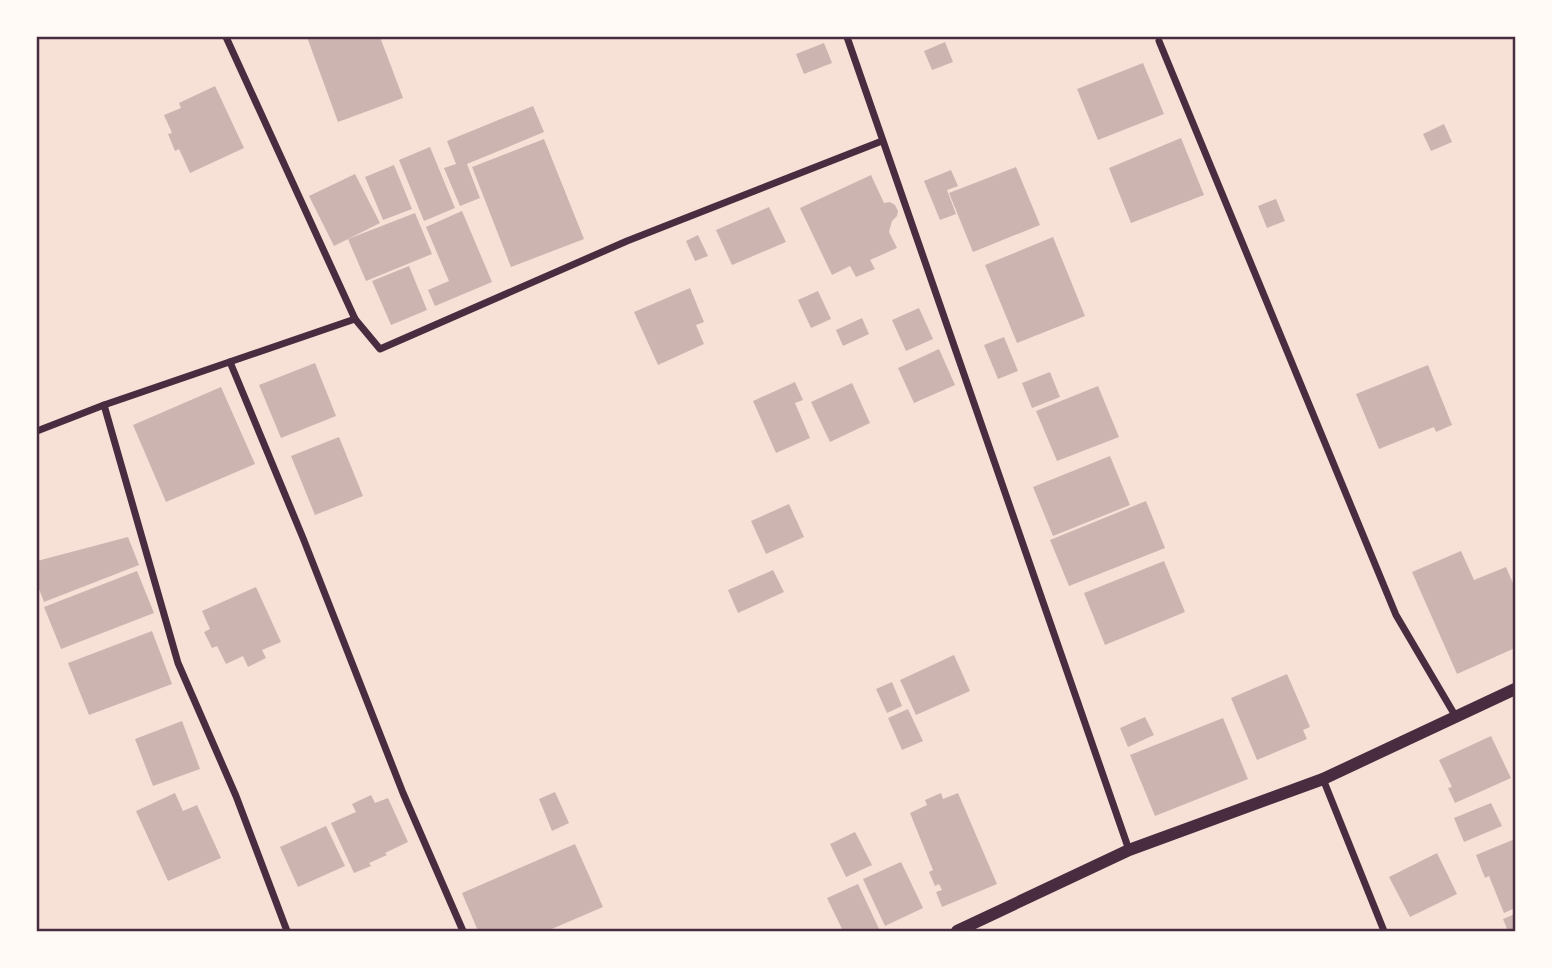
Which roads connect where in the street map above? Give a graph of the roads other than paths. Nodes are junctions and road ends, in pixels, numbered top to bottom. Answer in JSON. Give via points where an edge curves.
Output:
{"nodes":[{"id":1,"x":226,"y":37,"type":"edge"},
{"id":2,"x":847,"y":37,"type":"edge"},
{"id":3,"x":1158,"y":41,"type":"dead end"},
{"id":4,"x":882,"y":141,"type":"junction"},
{"id":5,"x":355,"y":319,"type":"junction"},
{"id":6,"x":230,"y":362,"type":"junction"},
{"id":7,"x":104,"y":405,"type":"junction"},
{"id":8,"x":37,"y":431,"type":"edge"},
{"id":9,"x":1515,"y":689,"type":"edge"},
{"id":10,"x":1456,"y":717,"type":"junction"},
{"id":11,"x":1323,"y":779,"type":"junction"},
{"id":12,"x":1129,"y":850,"type":"junction"},
{"id":13,"x":974,"y":927,"type":"edge"},
{"id":14,"x":287,"y":931,"type":"edge"},
{"id":15,"x":463,"y":931,"type":"edge"},
{"id":16,"x":957,"y":931,"type":"edge"},
{"id":17,"x":1384,"y":931,"type":"edge"}],
"edges":[{"from":1,"to":5,"type":"street"},
{"from":2,"to":4,"type":"street"},
{"from":3,"to":10,"type":"street","via":[[1396,615]]},
{"from":4,"to":5,"type":"street","via":[[627,241],[380,349]]},
{"from":4,"to":12,"type":"street"},
{"from":5,"to":6,"type":"street"},
{"from":6,"to":7,"type":"street"},
{"from":6,"to":15,"type":"street"},
{"from":7,"to":8,"type":"street"},
{"from":7,"to":14,"type":"street","via":[[178,663],[236,796]]},
{"from":9,"to":10,"type":"street"},
{"from":10,"to":11,"type":"street"},
{"from":11,"to":12,"type":"street"},
{"from":11,"to":17,"type":"street"},
{"from":12,"to":13,"type":"street"},
{"from":13,"to":16,"type":"street"}]}
